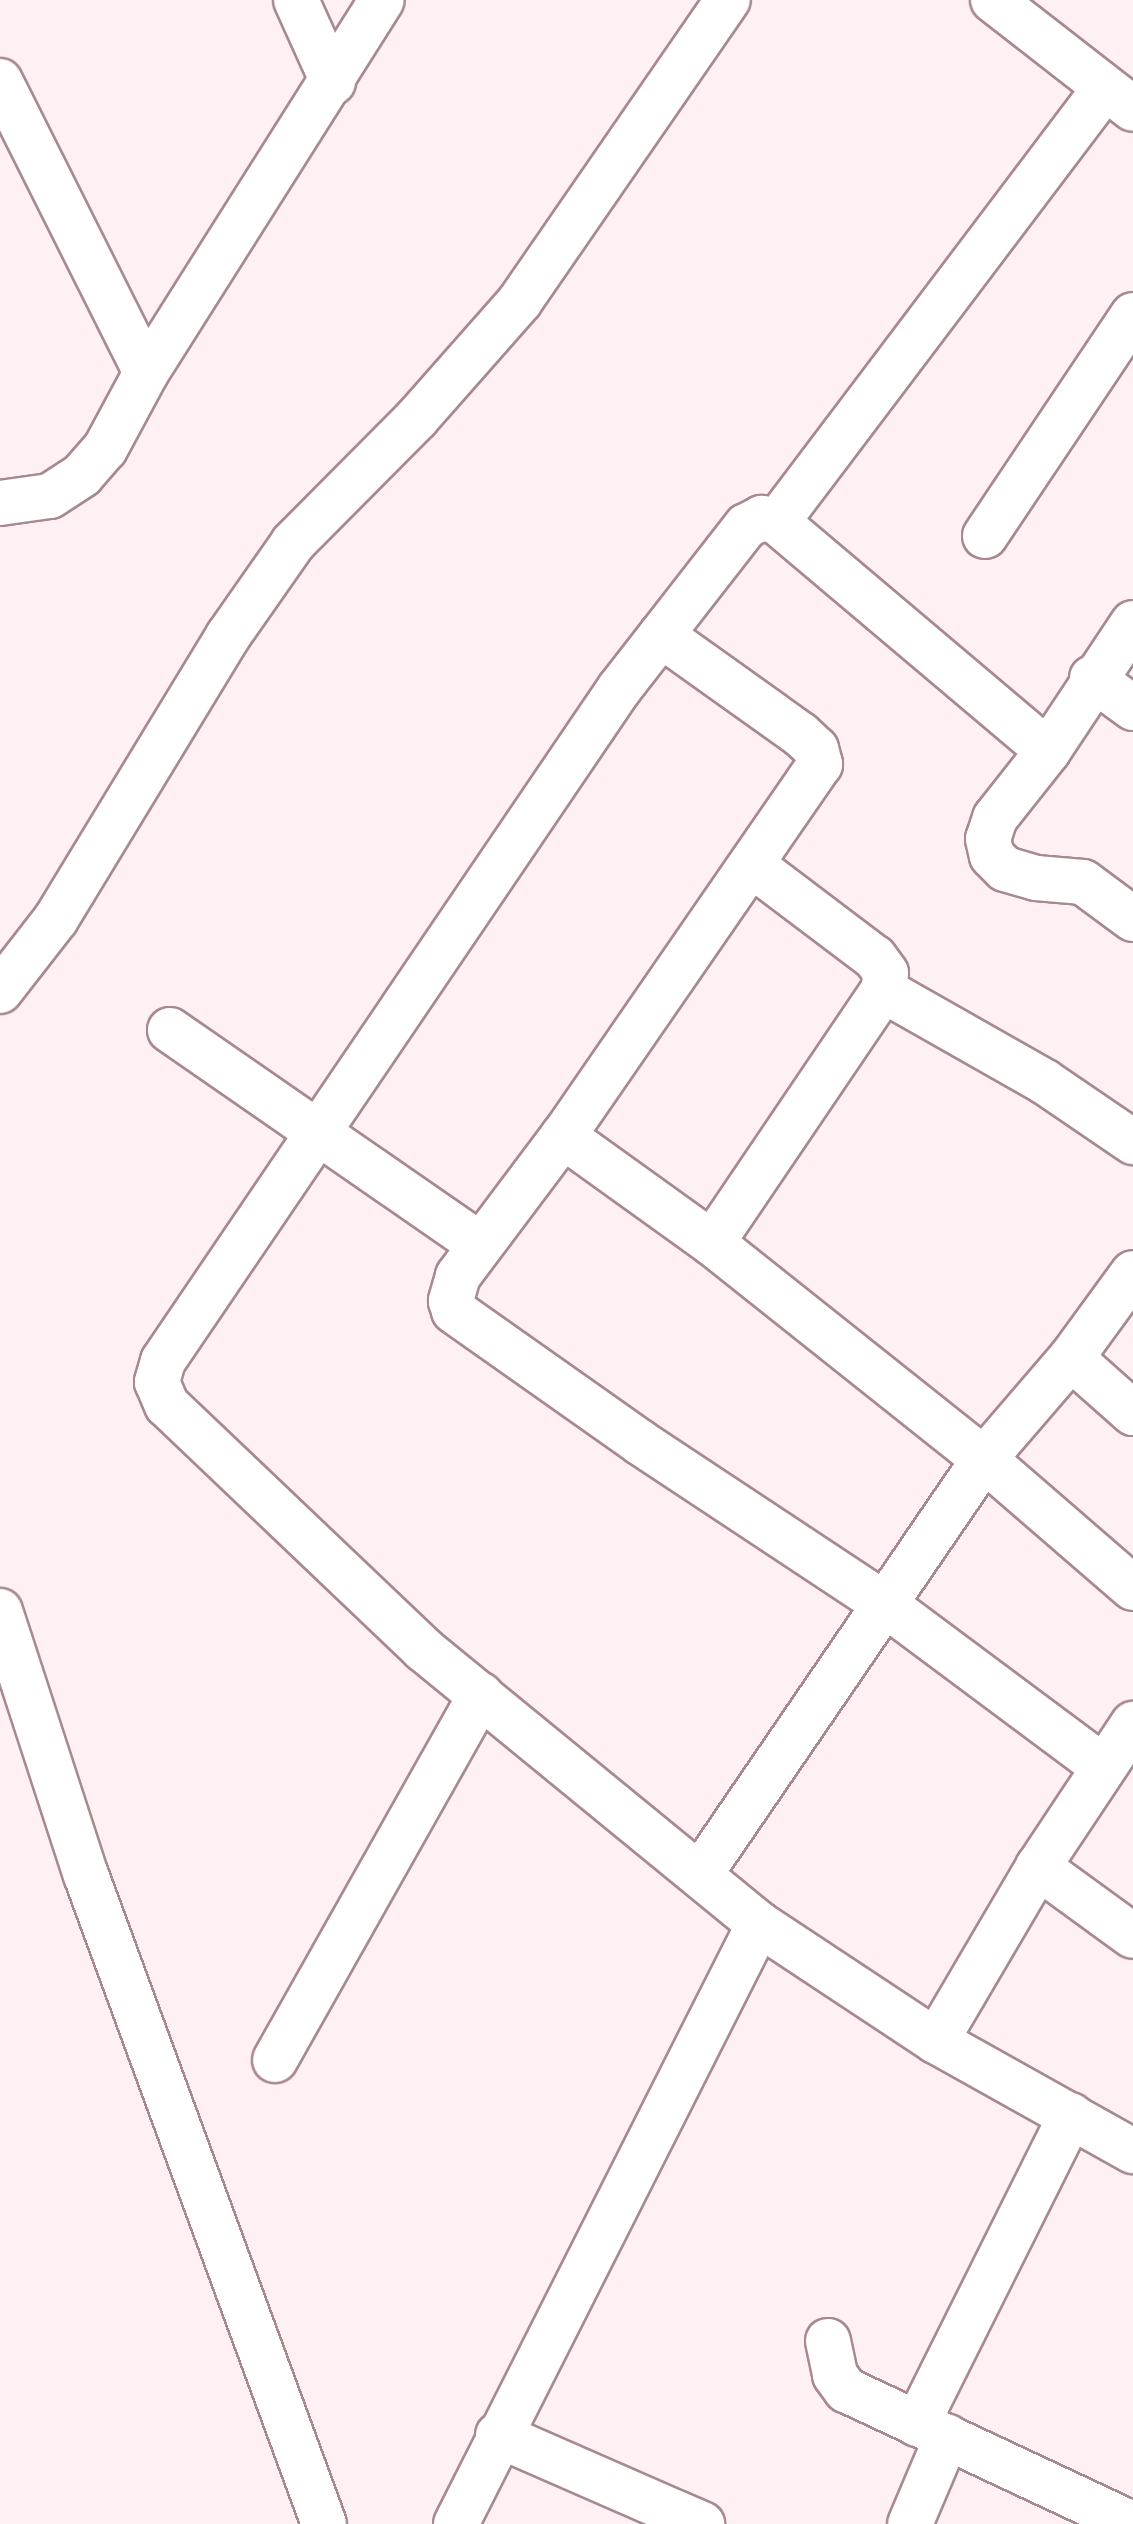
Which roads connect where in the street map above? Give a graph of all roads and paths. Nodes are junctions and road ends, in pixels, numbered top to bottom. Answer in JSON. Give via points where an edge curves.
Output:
{"nodes":[{"id":1,"x":296,"y":0,"type":"edge"},
{"id":2,"x":382,"y":0,"type":"edge"},
{"id":3,"x":728,"y":0,"type":"edge"},
{"id":4,"x":1007,"y":4,"type":"edge"},
{"id":5,"x":0,"y":81,"type":"edge"},
{"id":6,"x":333,"y":82,"type":"junction"},
{"id":7,"x":1119,"y":99,"type":"edge"},
{"id":8,"x":1133,"y":315,"type":"edge"},
{"id":9,"x":146,"y":373,"type":"junction"},
{"id":10,"x":0,"y":503,"type":"edge"},
{"id":11,"x":777,"y":522,"type":"junction"},
{"id":12,"x":985,"y":536,"type":"dead end"},
{"id":13,"x":1133,"y":623,"type":"edge"},
{"id":14,"x":661,"y":635,"type":"junction"},
{"id":15,"x":1092,"y":678,"type":"junction"},
{"id":16,"x":1133,"y":708,"type":"edge"},
{"id":17,"x":1048,"y":751,"type":"junction"},
{"id":18,"x":752,"y":865,"type":"junction"},
{"id":19,"x":1133,"y":919,"type":"edge"},
{"id":20,"x":883,"y":990,"type":"junction"},
{"id":21,"x":0,"y":991,"type":"edge"},
{"id":22,"x":170,"y":1030,"type":"dead end"},
{"id":23,"x":315,"y":1134,"type":"junction"},
{"id":24,"x":563,"y":1136,"type":"junction"},
{"id":25,"x":1133,"y":1142,"type":"edge"},
{"id":26,"x":712,"y":1243,"type":"junction"},
{"id":27,"x":480,"y":1245,"type":"junction"},
{"id":28,"x":1133,"y":1273,"type":"edge"},
{"id":29,"x":1071,"y":1358,"type":"junction"},
{"id":30,"x":1133,"y":1413,"type":"edge"},
{"id":31,"x":984,"y":1459,"type":"junction"},
{"id":32,"x":1133,"y":1588,"type":"edge"},
{"id":33,"x":886,"y":1605,"type":"junction"},
{"id":34,"x":0,"y":1611,"type":"edge"},
{"id":35,"x":481,"y":1695,"type":"junction"},
{"id":36,"x":1133,"y":1724,"type":"edge"},
{"id":37,"x":1102,"y":1766,"type":"junction"},
{"id":38,"x":1038,"y":1867,"type":"junction"},
{"id":39,"x":701,"y":1873,"type":"junction"},
{"id":40,"x":759,"y":1924,"type":"junction"},
{"id":41,"x":1133,"y":1936,"type":"edge"},
{"id":42,"x":936,"y":2041,"type":"junction"},
{"id":43,"x":275,"y":2060,"type":"dead end"},
{"id":44,"x":1071,"y":2115,"type":"junction"},
{"id":45,"x":1133,"y":2151,"type":"edge"},
{"id":46,"x":828,"y":2341,"type":"dead end"},
{"id":47,"x":932,"y":2430,"type":"junction"},
{"id":48,"x":498,"y":2435,"type":"junction"},
{"id":49,"x":324,"y":2524,"type":"edge"},
{"id":50,"x":456,"y":2524,"type":"edge"},
{"id":51,"x":702,"y":2524,"type":"edge"},
{"id":52,"x":910,"y":2524,"type":"edge"},
{"id":53,"x":1132,"y":2524,"type":"edge"}],
"edges":[{"from":1,"to":6,"type":"street"},
{"from":2,"to":6,"type":"street"},
{"from":3,"to":21,"type":"street","via":[[520,301],[417,418],[293,543],[228,636],[56,919]]},
{"from":4,"to":7,"type":"street"},
{"from":5,"to":9,"type":"street"},
{"from":6,"to":9,"type":"street"},
{"from":7,"to":11,"type":"street"},
{"from":8,"to":12,"type":"street"},
{"from":9,"to":10,"type":"street","via":[[105,449],[82,475],[50,496]]},
{"from":11,"to":14,"type":"street","via":[[762,518],[746,526]]},
{"from":11,"to":17,"type":"street"},
{"from":13,"to":15,"type":"street"},
{"from":14,"to":18,"type":"street","via":[[816,749],[820,764],[813,778]]},
{"from":14,"to":23,"type":"street"},
{"from":15,"to":16,"type":"street"},
{"from":15,"to":17,"type":"street"},
{"from":17,"to":19,"type":"street","via":[[995,818],[988,839],[992,856],[1020,875],[1097,888]]},
{"from":18,"to":20,"type":"street","via":[[875,958],[886,973]]},
{"from":18,"to":24,"type":"street"},
{"from":20,"to":25,"type":"street","via":[[1045,1082]]},
{"from":20,"to":26,"type":"street"},
{"from":22,"to":23,"type":"street"},
{"from":23,"to":27,"type":"street"},
{"from":23,"to":35,"type":"street","via":[[163,1361],[157,1382],[167,1405],[423,1649]]},
{"from":24,"to":26,"type":"street"},
{"from":24,"to":27,"type":"street"},
{"from":26,"to":31,"type":"street"},
{"from":27,"to":33,"type":"street","via":[[451,1301],[462,1318]]},
{"from":28,"to":29,"type":"street"},
{"from":29,"to":30,"type":"street"},
{"from":29,"to":31,"type":"street"},
{"from":31,"to":32,"type":"street"},
{"from":31,"to":33,"type":"street"},
{"from":33,"to":37,"type":"street"},
{"from":33,"to":39,"type":"street"},
{"from":34,"to":49,"type":"street","via":[[86,1875]]},
{"from":35,"to":39,"type":"street"},
{"from":35,"to":43,"type":"street"},
{"from":36,"to":37,"type":"street"},
{"from":37,"to":38,"type":"street"},
{"from":38,"to":41,"type":"street"},
{"from":38,"to":42,"type":"street"},
{"from":39,"to":40,"type":"street"},
{"from":40,"to":42,"type":"street"},
{"from":40,"to":48,"type":"street"},
{"from":42,"to":44,"type":"street"},
{"from":44,"to":45,"type":"street"},
{"from":44,"to":47,"type":"street"},
{"from":46,"to":47,"type":"street","via":[[835,2375],[846,2390]]},
{"from":47,"to":52,"type":"street"},
{"from":47,"to":53,"type":"street"},
{"from":48,"to":50,"type":"street"},
{"from":48,"to":51,"type":"street"}]}
